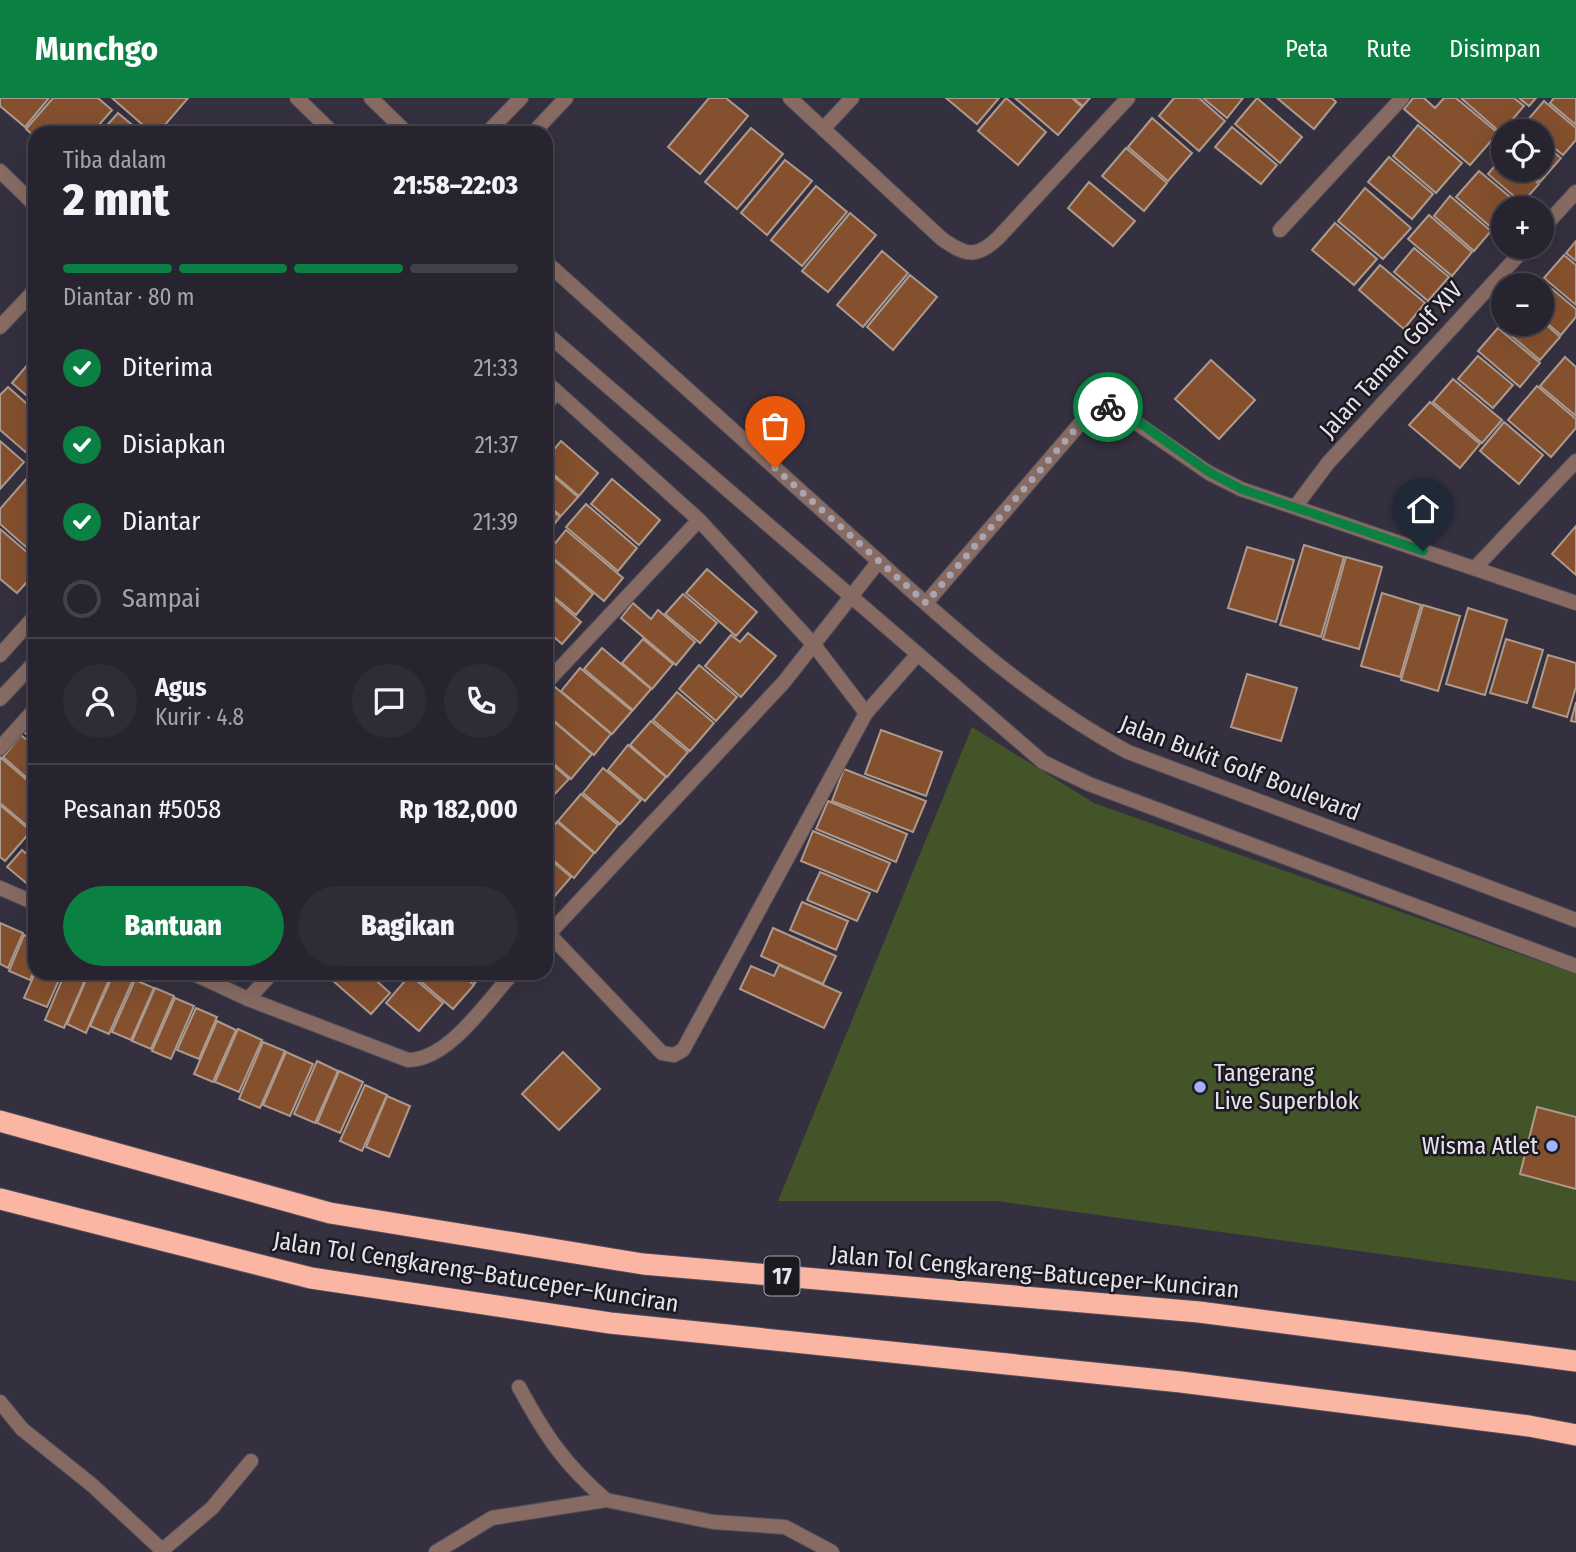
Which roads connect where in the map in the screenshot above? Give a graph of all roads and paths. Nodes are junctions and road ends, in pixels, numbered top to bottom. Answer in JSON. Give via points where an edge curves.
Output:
{"nodes":[{"id":1,"x":297,"y":98,"type":"edge"},
{"id":2,"x":370,"y":98,"type":"edge"},
{"id":3,"x":521,"y":98,"type":"edge"},
{"id":4,"x":566,"y":98,"type":"edge"},
{"id":5,"x":790,"y":98,"type":"edge"},
{"id":6,"x":852,"y":98,"type":"edge"},
{"id":7,"x":1128,"y":98,"type":"edge"},
{"id":8,"x":1402,"y":98,"type":"edge"},
{"id":9,"x":325,"y":126,"type":"edge"},
{"id":10,"x":400,"y":126,"type":"edge"},
{"id":11,"x":494,"y":126,"type":"edge"},
{"id":12,"x":540,"y":126,"type":"edge"},
{"id":13,"x":823,"y":129,"type":"junction"},
{"id":14,"x":0,"y":171,"type":"edge"},
{"id":15,"x":1576,"y":192,"type":"edge"},
{"id":16,"x":28,"y":198,"type":"edge"},
{"id":17,"x":1554,"y":216,"type":"edge"},
{"id":18,"x":1280,"y":230,"type":"dead end"},
{"id":19,"x":1515,"y":259,"type":"edge"},
{"id":20,"x":553,"y":268,"type":"edge"},
{"id":21,"x":28,"y":297,"type":"edge"},
{"id":22,"x":0,"y":327,"type":"edge"},
{"id":23,"x":553,"y":339,"type":"edge"},
{"id":24,"x":553,"y":388,"type":"edge"},
{"id":25,"x":1576,"y":461,"type":"edge"},
{"id":26,"x":1295,"y":507,"type":"junction"},
{"id":27,"x":699,"y":520,"type":"junction"},
{"id":28,"x":879,"y":561,"type":"junction"},
{"id":29,"x":1475,"y":568,"type":"junction"},
{"id":30,"x":851,"y":597,"type":"junction"},
{"id":31,"x":926,"y":603,"type":"junction"},
{"id":32,"x":1576,"y":603,"type":"edge"},
{"id":33,"x":28,"y":624,"type":"edge"},
{"id":34,"x":814,"y":645,"type":"junction"},
{"id":35,"x":0,"y":655,"type":"edge"},
{"id":36,"x":918,"y":655,"type":"junction"},
{"id":37,"x":28,"y":669,"type":"edge"},
{"id":38,"x":553,"y":676,"type":"edge"},
{"id":39,"x":0,"y":699,"type":"edge"},
{"id":40,"x":866,"y":713,"type":"junction"},
{"id":41,"x":28,"y":717,"type":"edge"},
{"id":42,"x":0,"y":748,"type":"edge"},
{"id":43,"x":0,"y":888,"type":"edge"},
{"id":44,"x":28,"y":900,"type":"edge"},
{"id":45,"x":1576,"y":920,"type":"edge"},
{"id":46,"x":553,"y":930,"type":"edge"},
{"id":47,"x":553,"y":940,"type":"edge"},
{"id":48,"x":1576,"y":966,"type":"edge"},
{"id":49,"x":207,"y":980,"type":"edge"},
{"id":50,"x":266,"y":980,"type":"edge"},
{"id":51,"x":507,"y":980,"type":"edge"},
{"id":52,"x":248,"y":999,"type":"junction"},
{"id":53,"x":0,"y":1121,"type":"edge"},
{"id":54,"x":0,"y":1199,"type":"edge"},
{"id":55,"x":1576,"y":1361,"type":"edge"},
{"id":56,"x":519,"y":1387,"type":"dead end"},
{"id":57,"x":0,"y":1402,"type":"edge"},
{"id":58,"x":1576,"y":1435,"type":"edge"},
{"id":59,"x":251,"y":1461,"type":"dead end"},
{"id":60,"x":606,"y":1500,"type":"junction"},
{"id":61,"x":161,"y":1551,"type":"edge"},
{"id":62,"x":436,"y":1552,"type":"edge"},
{"id":63,"x":832,"y":1552,"type":"edge"}],
"edges":[{"from":1,"to":9,"type":"street"},
{"from":2,"to":10,"type":"street"},
{"from":3,"to":11,"type":"street"},
{"from":4,"to":12,"type":"street"},
{"from":5,"to":13,"type":"street"},
{"from":6,"to":13,"type":"street"},
{"from":7,"to":13,"type":"street","via":[[998,238],[973,254],[942,239]]},
{"from":8,"to":18,"type":"street"},
{"from":14,"to":16,"type":"street"},
{"from":15,"to":17,"type":"street"},
{"from":19,"to":26,"type":"street","name":"Jalan Taman Golf XIV","via":[[1328,463]]},
{"from":20,"to":28,"type":"street","name":"Jalan Bukit Golf Boulevard"},
{"from":21,"to":22,"type":"street"},
{"from":23,"to":30,"type":"street"},
{"from":24,"to":27,"type":"street"},
{"from":25,"to":29,"type":"street"},
{"from":26,"to":29,"type":"street"},
{"from":26,"to":31,"type":"street","via":[[1241,489],[1130,416],[1100,408],[1084,419]]},
{"from":27,"to":34,"type":"street"},
{"from":27,"to":38,"type":"street"},
{"from":28,"to":30,"type":"street"},
{"from":28,"to":31,"type":"street","name":"Jalan Bukit Golf Boulevard"},
{"from":29,"to":32,"type":"street"},
{"from":30,"to":34,"type":"street"},
{"from":30,"to":36,"type":"street"},
{"from":31,"to":45,"type":"street","name":"Jalan Bukit Golf Boulevard","via":[[1051,707],[1128,752]]},
{"from":33,"to":35,"type":"street"},
{"from":34,"to":40,"type":"street"},
{"from":34,"to":46,"type":"street"},
{"from":36,"to":40,"type":"street"},
{"from":36,"to":48,"type":"street","via":[[1012,738],[1064,773]]},
{"from":37,"to":39,"type":"street"},
{"from":40,"to":47,"type":"street","via":[[683,1051],[662,1053]]},
{"from":41,"to":42,"type":"street"},
{"from":43,"to":44,"type":"street"},
{"from":49,"to":52,"type":"street"},
{"from":50,"to":52,"type":"street"},
{"from":51,"to":52,"type":"street","via":[[444,1049],[420,1060],[408,1060]]},
{"from":53,"to":55,"type":"highway","name":"Jalan Tol Cengkareng–Batuceper–Kunciran","number":"17","via":[[330,1213],[643,1264],[1199,1312]]},
{"from":54,"to":58,"type":"highway","name":"Jalan Tol Cengkareng–Batuceper–Kunciran","via":[[311,1278],[610,1323],[1181,1382]]},
{"from":56,"to":60,"type":"street","via":[[548,1441]]},
{"from":57,"to":61,"type":"street","via":[[22,1429],[92,1485]]},
{"from":59,"to":61,"type":"street","via":[[212,1508]]},
{"from":60,"to":62,"type":"street","via":[[492,1518]]},
{"from":60,"to":63,"type":"street","via":[[713,1522],[785,1527]]}]}
